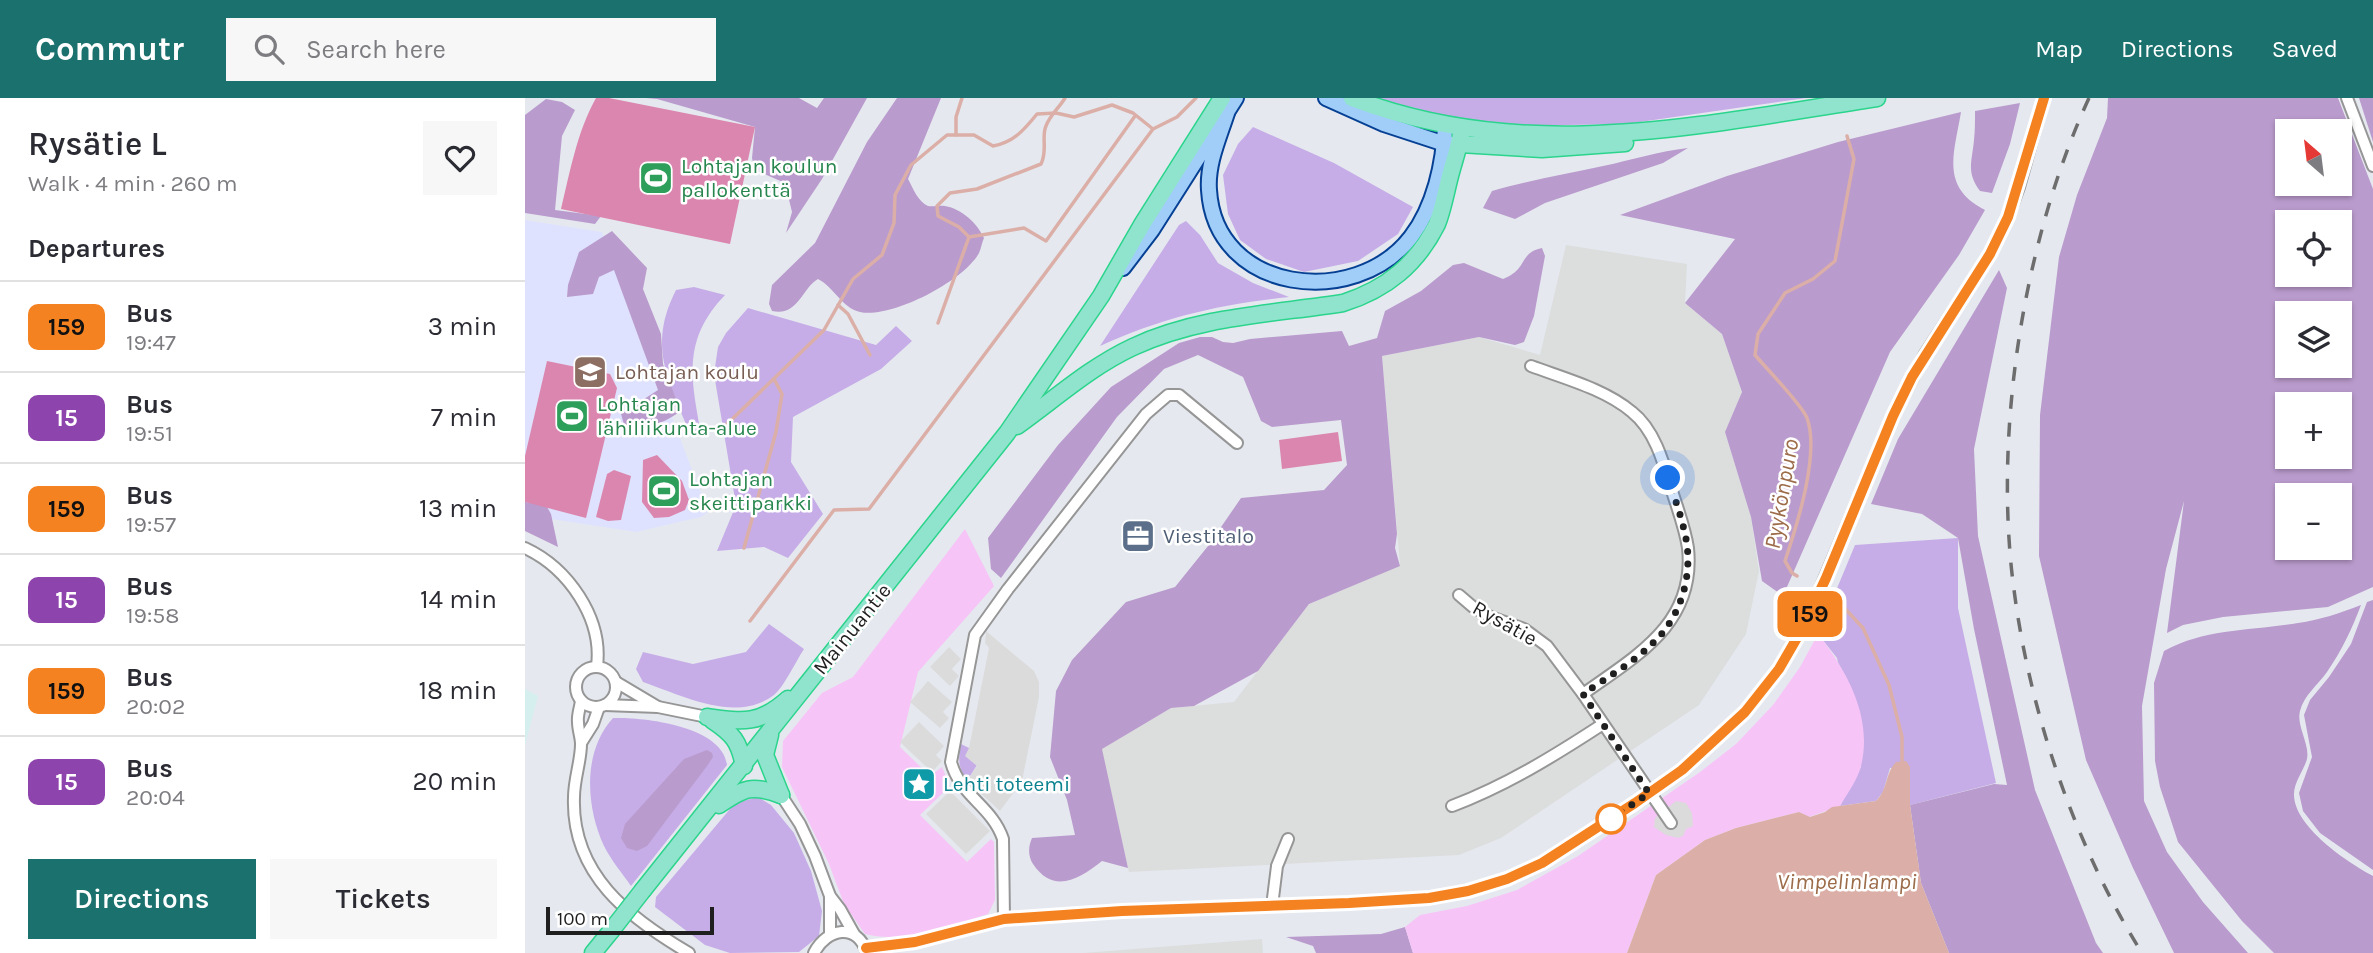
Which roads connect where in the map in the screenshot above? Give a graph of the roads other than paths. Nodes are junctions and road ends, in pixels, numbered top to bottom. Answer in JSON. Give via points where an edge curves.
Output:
{"nodes":[{"id":1,"x":1236,"y":98,"type":"edge"},
{"id":2,"x":1326,"y":98,"type":"edge"},
{"id":3,"x":1352,"y":98,"type":"edge"},
{"id":4,"x":1877,"y":98,"type":"edge"},
{"id":5,"x":2044,"y":98,"type":"edge"},
{"id":6,"x":2347,"y":98,"type":"edge"},
{"id":7,"x":1224,"y":106,"type":"edge"},
{"id":8,"x":1456,"y":139,"type":"junction"},
{"id":9,"x":2373,"y":166,"type":"edge"},
{"id":10,"x":1531,"y":366,"type":"dead end"},
{"id":11,"x":1007,"y":433,"type":"junction"},
{"id":12,"x":1237,"y":443,"type":"dead end"},
{"id":13,"x":525,"y":548,"type":"edge"},
{"id":14,"x":1459,"y":595,"type":"dead end"},
{"id":15,"x":597,"y":666,"type":"junction"},
{"id":16,"x":820,"y":669,"type":"junction"},
{"id":17,"x":616,"y":682,"type":"junction"},
{"id":18,"x":1583,"y":694,"type":"junction"},
{"id":19,"x":580,"y":701,"type":"junction"},
{"id":20,"x":602,"y":706,"type":"junction"},
{"id":21,"x":658,"y":708,"type":"junction"},
{"id":22,"x":707,"y":717,"type":"junction"},
{"id":23,"x":1602,"y":724,"type":"junction"},
{"id":24,"x":770,"y":732,"type":"junction"},
{"id":25,"x":581,"y":743,"type":"junction"},
{"id":26,"x":744,"y":766,"type":"junction"},
{"id":27,"x":1649,"y":793,"type":"junction"},
{"id":28,"x":781,"y":795,"type":"junction"},
{"id":29,"x":1452,"y":806,"type":"dead end"},
{"id":30,"x":702,"y":817,"type":"junction"},
{"id":31,"x":1671,"y":823,"type":"dead end"},
{"id":32,"x":1288,"y":839,"type":"dead end"},
{"id":33,"x":830,"y":896,"type":"junction"},
{"id":34,"x":1272,"y":906,"type":"junction"},
{"id":35,"x":1004,"y":919,"type":"junction"},
{"id":36,"x":830,"y":934,"type":"junction"},
{"id":37,"x":854,"y":934,"type":"junction"},
{"id":38,"x":915,"y":942,"type":"junction"},
{"id":39,"x":867,"y":951,"type":"edge"},
{"id":40,"x":593,"y":953,"type":"edge"},
{"id":41,"x":689,"y":953,"type":"edge"},
{"id":42,"x":814,"y":953,"type":"edge"},
{"id":43,"x":897,"y":953,"type":"edge"}],
"edges":[{"from":1,"to":7,"type":"main road","name":"Mainuantie"},
{"from":2,"to":8,"type":"main road","via":[[1384,124]]},
{"from":3,"to":8,"type":"highway","via":[[1445,126]]},
{"from":4,"to":8,"type":"highway","via":[[1730,121],[1580,136]]},
{"from":5,"to":27,"type":"street","via":[[2008,217],[1990,254],[1912,377],[1792,648],[1745,712],[1682,770]]},
{"from":6,"to":9,"type":"street"},
{"from":7,"to":8,"type":"main road","via":[[1209,174],[1210,205],[1220,232],[1249,263],[1280,277],[1308,282],[1339,281],[1370,270],[1411,237]]},
{"from":7,"to":11,"type":"highway","name":"Mainuantie"},
{"from":8,"to":11,"type":"highway","via":[[1438,222],[1401,274],[1343,303],[1225,318],[1135,346],[1080,379]]},
{"from":10,"to":18,"type":"street","via":[[1633,412],[1654,441],[1685,533],[1688,564],[1684,590],[1670,620],[1654,643]]},
{"from":11,"to":16,"type":"highway","name":"Mainuantie"},
{"from":12,"to":35,"type":"street","via":[[1179,395],[1168,395],[1137,425],[975,635],[951,762],[958,782],[995,821],[1003,839]]},
{"from":13,"to":15,"type":"street","via":[[553,566],[579,596],[597,635]]},
{"from":14,"to":18,"type":"street","name":"Rysätie","via":[[1490,617],[1535,637]]},
{"from":15,"to":17,"type":"street","via":[[610,671]]},
{"from":15,"to":19,"type":"street","via":[[578,676]]},
{"from":16,"to":22,"type":"highway","via":[[775,710],[757,720]]},
{"from":16,"to":24,"type":"highway","name":"Mainuantie"},
{"from":17,"to":20,"type":"street","via":[[614,697]]},
{"from":17,"to":21,"type":"street"},
{"from":18,"to":23,"type":"street","name":"Rysätie"},
{"from":19,"to":20,"type":"street"},
{"from":19,"to":25,"type":"street"},
{"from":20,"to":21,"type":"street"},
{"from":20,"to":25,"type":"street"},
{"from":21,"to":22,"type":"street"},
{"from":22,"to":26,"type":"highway","via":[[740,746]]},
{"from":23,"to":27,"type":"street","name":"Rysätie"},
{"from":23,"to":29,"type":"street","via":[[1543,763]]},
{"from":24,"to":26,"type":"highway","name":"Mainuantie"},
{"from":24,"to":28,"type":"highway","via":[[765,755]]},
{"from":25,"to":41,"type":"street","via":[[574,797],[578,838],[586,859],[614,900]]},
{"from":26,"to":30,"type":"highway","name":"Mainuantie"},
{"from":27,"to":31,"type":"street","name":"Rysätie"},
{"from":27,"to":34,"type":"street","via":[[1542,863],[1468,891],[1429,898]]},
{"from":28,"to":30,"type":"highway","via":[[761,788],[740,790]]},
{"from":28,"to":33,"type":"street","via":[[810,846]]},
{"from":30,"to":40,"type":"highway","name":"Mainuantie","bridge":true},
{"from":32,"to":34,"type":"street","via":[[1277,866]]},
{"from":33,"to":36,"type":"street"},
{"from":33,"to":37,"type":"street"},
{"from":34,"to":35,"type":"street"},
{"from":35,"to":38,"type":"street"},
{"from":36,"to":37,"type":"street"},
{"from":36,"to":42,"type":"street"},
{"from":37,"to":39,"type":"street"},
{"from":38,"to":39,"type":"street"},
{"from":38,"to":43,"type":"street"}]}
